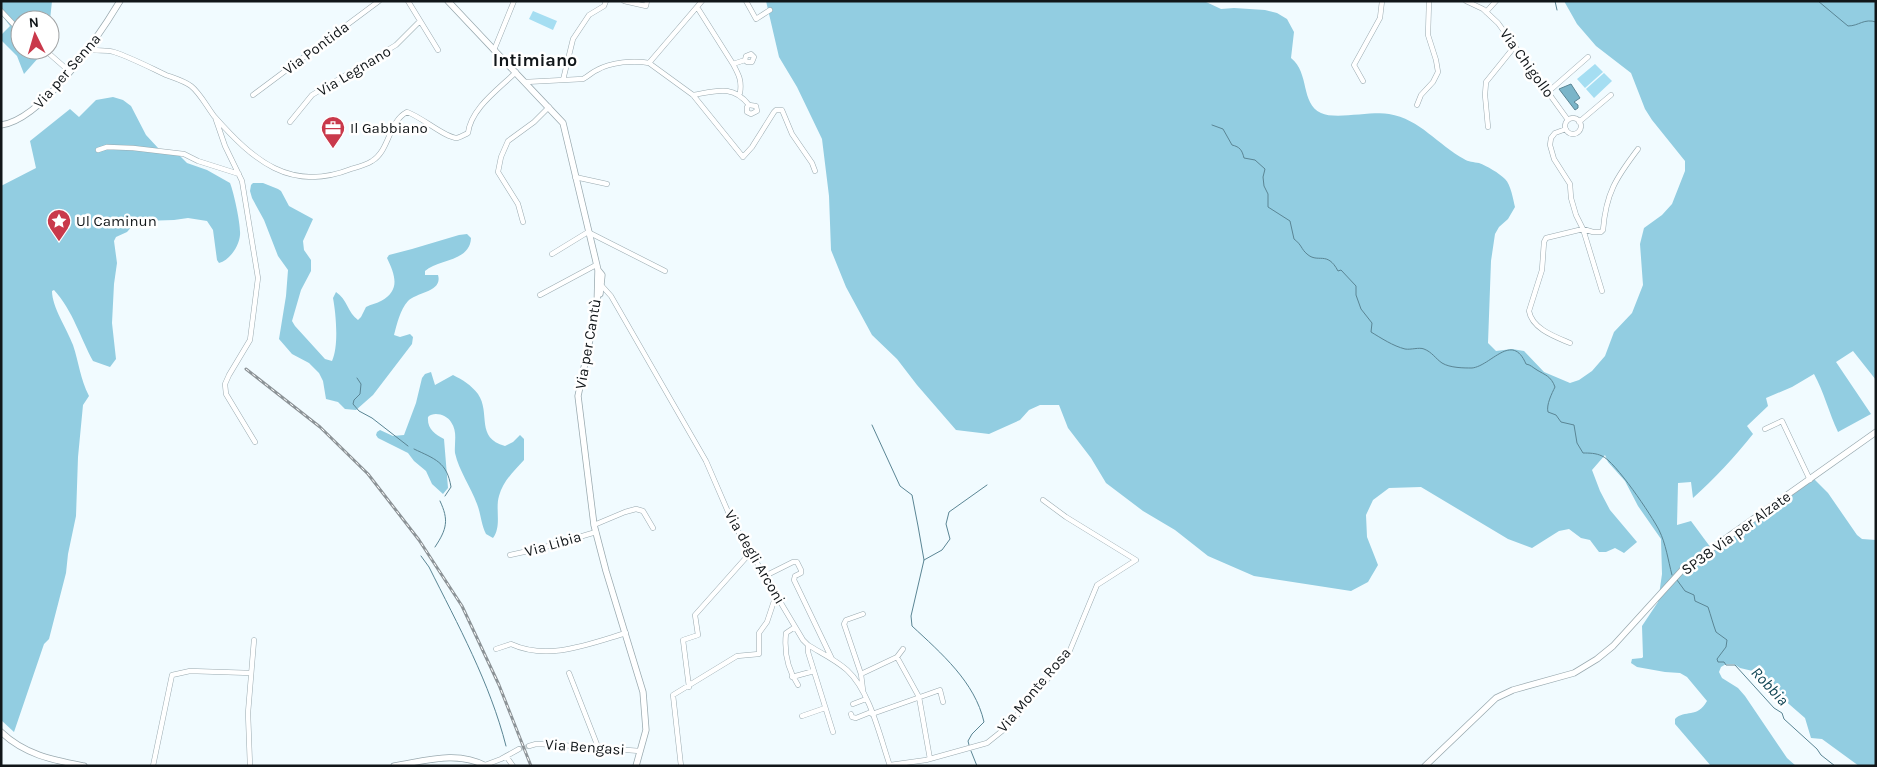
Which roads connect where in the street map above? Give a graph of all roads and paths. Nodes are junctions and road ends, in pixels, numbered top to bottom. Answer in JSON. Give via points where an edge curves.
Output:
{"nodes":[{"id":1,"x":120,"y":1,"type":"edge"},
{"id":2,"x":379,"y":1,"type":"edge"},
{"id":3,"x":408,"y":1,"type":"edge"},
{"id":4,"x":448,"y":1,"type":"edge"},
{"id":5,"x":514,"y":1,"type":"edge"},
{"id":6,"x":606,"y":1,"type":"edge"},
{"id":7,"x":624,"y":1,"type":"edge"},
{"id":8,"x":647,"y":1,"type":"edge"},
{"id":9,"x":702,"y":1,"type":"edge"},
{"id":10,"x":746,"y":1,"type":"edge"},
{"id":11,"x":1382,"y":1,"type":"edge"},
{"id":12,"x":1429,"y":1,"type":"edge"},
{"id":13,"x":1466,"y":1,"type":"edge"},
{"id":14,"x":1496,"y":1,"type":"edge"},
{"id":15,"x":698,"y":7,"type":"junction"},
{"id":16,"x":770,"y":10,"type":"dead end"},
{"id":17,"x":1,"y":11,"type":"edge"},
{"id":18,"x":1485,"y":11,"type":"junction"},
{"id":19,"x":10,"y":20,"type":"edge"},
{"id":20,"x":420,"y":21,"type":"junction"},
{"id":21,"x":1515,"y":46,"type":"junction"},
{"id":22,"x":88,"y":49,"type":"junction"},
{"id":23,"x":438,"y":50,"type":"dead end"},
{"id":24,"x":494,"y":50,"type":"junction"},
{"id":25,"x":1588,"y":57,"type":"dead end"},
{"id":26,"x":56,"y":60,"type":"edge"},
{"id":27,"x":745,"y":60,"type":"dead end"},
{"id":28,"x":649,"y":63,"type":"junction"},
{"id":29,"x":733,"y":64,"type":"junction"},
{"id":30,"x":69,"y":71,"type":"junction"},
{"id":31,"x":516,"y":72,"type":"junction"},
{"id":32,"x":563,"y":80,"type":"junction"},
{"id":33,"x":1363,"y":81,"type":"dead end"},
{"id":34,"x":525,"y":82,"type":"junction"},
{"id":35,"x":1548,"y":92,"type":"junction"},
{"id":36,"x":740,"y":94,"type":"junction"},
{"id":37,"x":254,"y":95,"type":"dead end"},
{"id":38,"x":693,"y":95,"type":"junction"},
{"id":39,"x":1611,"y":95,"type":"dead end"},
{"id":40,"x":749,"y":105,"type":"dead end"},
{"id":41,"x":1417,"y":105,"type":"dead end"},
{"id":42,"x":549,"y":107,"type":"junction"},
{"id":43,"x":215,"y":116,"type":"junction"},
{"id":44,"x":1568,"y":120,"type":"junction"},
{"id":45,"x":290,"y":122,"type":"dead end"},
{"id":46,"x":1579,"y":122,"type":"junction"},
{"id":47,"x":1,"y":125,"type":"edge"},
{"id":48,"x":1488,"y":126,"type":"dead end"},
{"id":49,"x":1566,"y":128,"type":"junction"},
{"id":50,"x":98,"y":150,"type":"dead end"},
{"id":51,"x":1638,"y":150,"type":"dead end"},
{"id":52,"x":815,"y":171,"type":"dead end"},
{"id":53,"x":239,"y":174,"type":"junction"},
{"id":54,"x":575,"y":177,"type":"junction"},
{"id":55,"x":607,"y":184,"type":"dead end"},
{"id":56,"x":523,"y":222,"type":"dead end"},
{"id":57,"x":1583,"y":229,"type":"junction"},
{"id":58,"x":588,"y":232,"type":"junction"},
{"id":59,"x":552,"y":254,"type":"dead end"},
{"id":60,"x":597,"y":267,"type":"junction"},
{"id":61,"x":665,"y":271,"type":"dead end"},
{"id":62,"x":600,"y":286,"type":"junction"},
{"id":63,"x":1602,"y":291,"type":"dead end"},
{"id":64,"x":540,"y":296,"type":"dead end"},
{"id":65,"x":611,"y":296,"type":"junction"},
{"id":66,"x":600,"y":298,"type":"junction"},
{"id":67,"x":597,"y":306,"type":"junction"},
{"id":68,"x":1570,"y":343,"type":"dead end"},
{"id":69,"x":1765,"y":429,"type":"dead end"},
{"id":70,"x":1876,"y":432,"type":"edge"},
{"id":71,"x":255,"y":442,"type":"dead end"},
{"id":72,"x":1810,"y":480,"type":"junction"},
{"id":73,"x":1043,"y":500,"type":"dead end"},
{"id":74,"x":653,"y":528,"type":"dead end"},
{"id":75,"x":595,"y":529,"type":"junction"},
{"id":76,"x":751,"y":552,"type":"junction"},
{"id":77,"x":510,"y":555,"type":"dead end"},
{"id":78,"x":765,"y":576,"type":"junction"},
{"id":79,"x":776,"y":595,"type":"junction"},
{"id":80,"x":863,"y":614,"type":"dead end"},
{"id":81,"x":795,"y":627,"type":"junction"},
{"id":82,"x":626,"y":633,"type":"junction"},
{"id":83,"x":254,"y":640,"type":"dead end"},
{"id":84,"x":808,"y":645,"type":"junction"},
{"id":85,"x":496,"y":649,"type":"dead end"},
{"id":86,"x":903,"y":649,"type":"dead end"},
{"id":87,"x":897,"y":656,"type":"junction"},
{"id":88,"x":832,"y":660,"type":"junction"},
{"id":89,"x":814,"y":671,"type":"junction"},
{"id":90,"x":251,"y":673,"type":"junction"},
{"id":91,"x":569,"y":673,"type":"dead end"},
{"id":92,"x":861,"y":674,"type":"junction"},
{"id":93,"x":792,"y":678,"type":"junction"},
{"id":94,"x":798,"y":686,"type":"dead end"},
{"id":95,"x":688,"y":687,"type":"junction"},
{"id":96,"x":865,"y":696,"type":"junction"},
{"id":97,"x":919,"y":697,"type":"junction"},
{"id":98,"x":943,"y":702,"type":"dead end"},
{"id":99,"x":853,"y":704,"type":"dead end"},
{"id":100,"x":825,"y":708,"type":"junction"},
{"id":101,"x":871,"y":713,"type":"junction"},
{"id":102,"x":851,"y":714,"type":"dead end"},
{"id":103,"x":802,"y":716,"type":"dead end"},
{"id":104,"x":1,"y":732,"type":"edge"},
{"id":105,"x":833,"y":732,"type":"dead end"},
{"id":106,"x":529,"y":746,"type":"tunnel mouth"},
{"id":107,"x":598,"y":747,"type":"junction"},
{"id":108,"x":519,"y":749,"type":"tunnel mouth"},
{"id":109,"x":640,"y":751,"type":"junction"},
{"id":110,"x":506,"y":756,"type":"junction"},
{"id":111,"x":501,"y":759,"type":"junction"},
{"id":112,"x":930,"y":759,"type":"junction"},
{"id":113,"x":486,"y":765,"type":"edge"},
{"id":114,"x":84,"y":766,"type":"edge"},
{"id":115,"x":153,"y":766,"type":"edge"},
{"id":116,"x":250,"y":766,"type":"edge"},
{"id":117,"x":394,"y":766,"type":"edge"},
{"id":118,"x":496,"y":766,"type":"edge"},
{"id":119,"x":500,"y":766,"type":"edge"},
{"id":120,"x":513,"y":766,"type":"edge"},
{"id":121,"x":636,"y":766,"type":"edge"},
{"id":122,"x":681,"y":766,"type":"edge"},
{"id":123,"x":890,"y":766,"type":"edge"},
{"id":124,"x":1425,"y":766,"type":"edge"}],
"edges":[{"from":1,"to":22,"type":"street","name":"Via per Senna"},
{"from":2,"to":37,"type":"street","name":"Via Pontida"},
{"from":3,"to":20,"type":"street"},
{"from":4,"to":24,"type":"street","name":"Via per Cantù"},
{"from":5,"to":24,"type":"street"},
{"from":6,"to":32,"type":"street","via":[[604,6],[589,15],[573,39]]},
{"from":7,"to":8,"type":"street","via":[[646,6]]},
{"from":9,"to":15,"type":"street"},
{"from":10,"to":16,"type":"street","via":[[756,19]]},
{"from":11,"to":33,"type":"street","via":[[1380,18],[1354,65]]},
{"from":12,"to":41,"type":"street","via":[[1428,34],[1438,72]]},
{"from":13,"to":18,"type":"street"},
{"from":14,"to":18,"type":"street"},
{"from":15,"to":28,"type":"street"},
{"from":15,"to":29,"type":"street"},
{"from":17,"to":19,"type":"street"},
{"from":18,"to":21,"type":"street","name":"Via Chigollo"},
{"from":20,"to":23,"type":"street"},
{"from":20,"to":45,"type":"street","name":"Via Legnano","via":[[396,45],[312,95]]},
{"from":21,"to":35,"type":"street","name":"Via Chigollo"},
{"from":21,"to":48,"type":"street","via":[[1486,82]]},
{"from":22,"to":30,"type":"street","name":"Via per Senna"},
{"from":22,"to":43,"type":"street","via":[[112,51],[191,86]]},
{"from":24,"to":31,"type":"street","name":"Via per Cantù"},
{"from":25,"to":35,"type":"street"},
{"from":26,"to":30,"type":"street"},
{"from":27,"to":29,"type":"street"},
{"from":28,"to":32,"type":"street","via":[[608,66],[584,78]]},
{"from":28,"to":38,"type":"street"},
{"from":29,"to":36,"type":"street","via":[[742,82]]},
{"from":30,"to":47,"type":"street","name":"Via per Senna","via":[[33,111],[13,123]]},
{"from":31,"to":34,"type":"street","name":"Via per Cantù"},
{"from":31,"to":43,"type":"street","via":[[482,106],[472,118],[468,133],[460,138],[452,137],[407,112],[395,124],[373,161],[342,173],[312,179],[290,176],[265,163],[248,151]]},
{"from":32,"to":34,"type":"street"},
{"from":34,"to":42,"type":"street","name":"Via per Cantù"},
{"from":35,"to":44,"type":"street","name":"Via Chigollo"},
{"from":36,"to":38,"type":"street","via":[[725,91]]},
{"from":36,"to":40,"type":"street"},
{"from":38,"to":52,"type":"street","via":[[743,157],[774,112],[782,110],[792,134]]},
{"from":39,"to":46,"type":"street"},
{"from":42,"to":54,"type":"street","name":"Via per Cantù","via":[[563,122]]},
{"from":42,"to":56,"type":"street","via":[[508,141],[501,157],[498,172],[518,204]]},
{"from":43,"to":53,"type":"street"},
{"from":44,"to":46,"type":"street","via":[[1573,118]]},
{"from":44,"to":49,"type":"street"},
{"from":46,"to":49,"type":"street","via":[[1577,133],[1569,133]]},
{"from":49,"to":57,"type":"street","via":[[1551,138],[1550,145],[1554,159],[1570,184],[1571,198]]},
{"from":50,"to":53,"type":"street","via":[[133,148],[184,154]]},
{"from":51,"to":57,"type":"street","via":[[1614,184],[1603,230],[1598,233]]},
{"from":53,"to":71,"type":"street","via":[[258,278],[250,340],[224,389]]},
{"from":54,"to":55,"type":"street"},
{"from":54,"to":58,"type":"street","name":"Via per Cantù"},
{"from":57,"to":63,"type":"street"},
{"from":57,"to":68,"type":"street","via":[[1546,238],[1542,270],[1529,311],[1539,326]]},
{"from":58,"to":59,"type":"street"},
{"from":58,"to":60,"type":"street","name":"Via per Cantù"},
{"from":58,"to":61,"type":"street"},
{"from":60,"to":62,"type":"street","name":"Via per Cantù"},
{"from":60,"to":64,"type":"street"},
{"from":62,"to":65,"type":"street","name":"Via degli Arconi"},
{"from":62,"to":66,"type":"street"},
{"from":62,"to":67,"type":"street","name":"Via per Cantù"},
{"from":65,"to":66,"type":"street","via":[[606,294]]},
{"from":65,"to":76,"type":"street","name":"Via degli Arconi","via":[[706,461],[732,521]]},
{"from":66,"to":67,"type":"street"},
{"from":67,"to":75,"type":"street","name":"Via per Cantù","via":[[578,396]]},
{"from":69,"to":72,"type":"street","via":[[1782,421]]},
{"from":70,"to":72,"type":"street","name":"SP38 Via per Alzate"},
{"from":72,"to":124,"type":"street","name":"SP38 Via per Alzate","via":[[1684,568],[1613,646],[1585,667],[1496,698]]},
{"from":73,"to":112,"type":"street","name":"Via Monte Rosa","via":[[1136,560],[1098,586],[1068,655],[1007,727],[987,742]]},
{"from":74,"to":75,"type":"street","name":"Via Libia","via":[[643,510],[636,509]]},
{"from":75,"to":77,"type":"street","name":"Via Libia","via":[[542,548]]},
{"from":75,"to":82,"type":"street","name":"Via per Cantù"},
{"from":76,"to":78,"type":"street","name":"Via degli Arconi"},
{"from":76,"to":95,"type":"street","via":[[695,615],[698,635],[682,640]]},
{"from":78,"to":79,"type":"street","name":"Via degli Arconi"},
{"from":78,"to":88,"type":"street","via":[[797,562],[801,573],[794,580]]},
{"from":79,"to":81,"type":"street","name":"Via degli Arconi"},
{"from":79,"to":95,"type":"street","via":[[767,622],[759,633],[759,654],[737,656]]},
{"from":80,"to":92,"type":"street","via":[[846,620],[844,624]]},
{"from":81,"to":84,"type":"street","name":"Via degli Arconi"},
{"from":81,"to":93,"type":"street","via":[[786,633],[785,638]]},
{"from":82,"to":85,"type":"street","via":[[562,651],[522,649],[511,644]]},
{"from":82,"to":109,"type":"street","name":"Via per Cantù","via":[[643,692],[646,730]]},
{"from":83,"to":90,"type":"street"},
{"from":84,"to":88,"type":"street","name":"Via degli Arconi"},
{"from":84,"to":89,"type":"street"},
{"from":86,"to":87,"type":"street"},
{"from":87,"to":92,"type":"street"},
{"from":87,"to":97,"type":"street"},
{"from":88,"to":96,"type":"street","name":"Via degli Arconi","via":[[848,671]]},
{"from":89,"to":93,"type":"street"},
{"from":89,"to":100,"type":"street"},
{"from":90,"to":115,"type":"street","via":[[190,671],[172,675]]},
{"from":90,"to":116,"type":"street","via":[[248,713]]},
{"from":91,"to":107,"type":"street"},
{"from":92,"to":96,"type":"street"},
{"from":93,"to":94,"type":"street"},
{"from":95,"to":122,"type":"street","via":[[673,695]]},
{"from":96,"to":99,"type":"street"},
{"from":96,"to":101,"type":"street","name":"Via degli Arconi"},
{"from":97,"to":98,"type":"street","via":[[940,690]]},
{"from":97,"to":101,"type":"street"},
{"from":97,"to":112,"type":"street"},
{"from":100,"to":103,"type":"street"},
{"from":100,"to":105,"type":"street"},
{"from":101,"to":102,"type":"street","via":[[856,718]]},
{"from":101,"to":123,"type":"street","name":"Via degli Arconi"},
{"from":104,"to":114,"type":"street","via":[[40,756]]},
{"from":106,"to":107,"type":"street","name":"Via Bengasi"},
{"from":107,"to":109,"type":"street","name":"Via Bengasi"},
{"from":108,"to":110,"type":"street"},
{"from":109,"to":121,"type":"street","name":"Via per Cantù"},
{"from":110,"to":111,"type":"street"},
{"from":110,"to":120,"type":"street"},
{"from":111,"to":113,"type":"street"},
{"from":111,"to":118,"type":"street"},
{"from":111,"to":119,"type":"street"},
{"from":112,"to":123,"type":"street","name":"Via Monte Rosa"},
{"from":113,"to":117,"type":"street","via":[[450,757]]}]}
